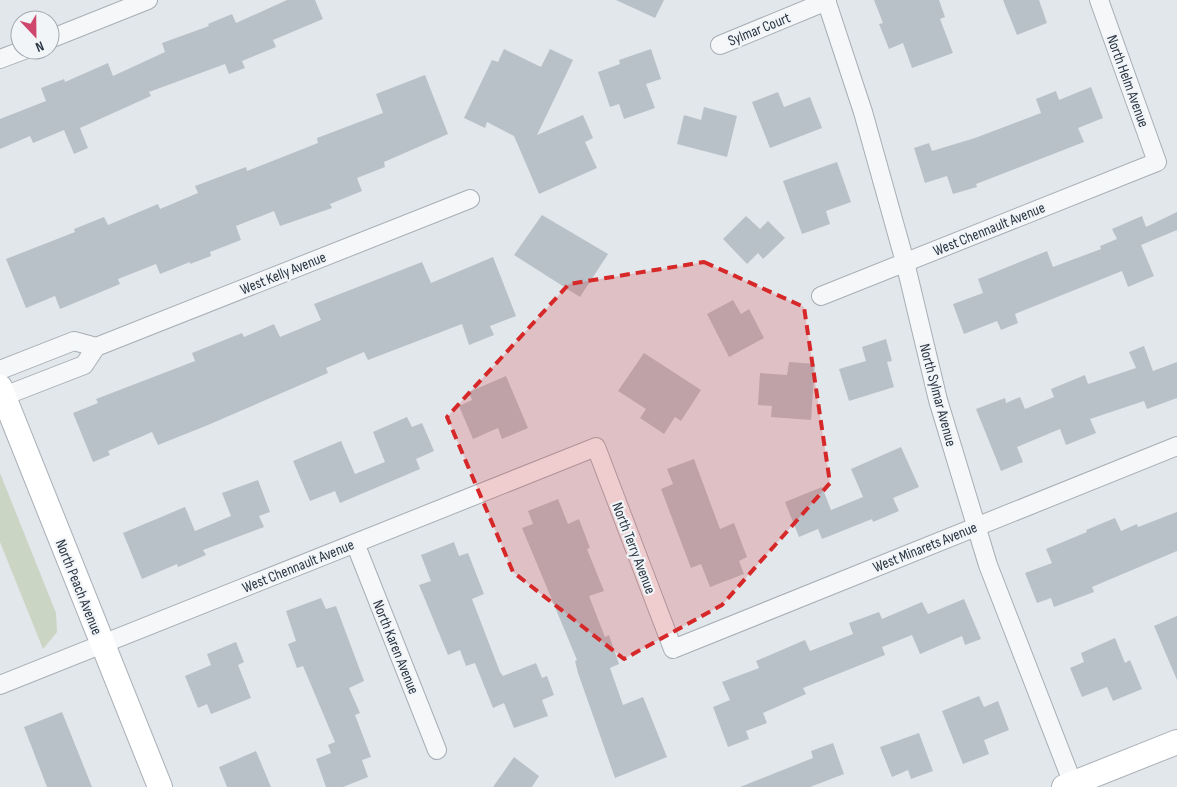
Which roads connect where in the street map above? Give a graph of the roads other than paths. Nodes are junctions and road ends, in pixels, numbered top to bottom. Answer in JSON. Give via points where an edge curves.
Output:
{"nodes":[{"id":1,"x":148,"y":0,"type":"edge"},
{"id":2,"x":1099,"y":0,"type":"edge"},
{"id":3,"x":827,"y":1,"type":"edge"},
{"id":4,"x":60,"y":35,"type":"edge"},
{"id":5,"x":720,"y":45,"type":"dead end"},
{"id":6,"x":1157,"y":162,"type":"joint"},
{"id":7,"x":470,"y":199,"type":"dead end"},
{"id":8,"x":905,"y":262,"type":"junction"},
{"id":9,"x":821,"y":296,"type":"dead end"},
{"id":10,"x":96,"y":347,"type":"junction"},
{"id":11,"x":0,"y":370,"type":"edge"},
{"id":12,"x":2,"y":392,"type":"edge"},
{"id":13,"x":1177,"y":446,"type":"edge"},
{"id":14,"x":596,"y":447,"type":"joint"},
{"id":15,"x":976,"y":526,"type":"junction"},
{"id":16,"x":355,"y":543,"type":"junction"},
{"id":17,"x":102,"y":645,"type":"junction"},
{"id":18,"x":673,"y":649,"type":"joint"},
{"id":19,"x":0,"y":685,"type":"edge"},
{"id":20,"x":1177,"y":742,"type":"edge"},
{"id":21,"x":437,"y":750,"type":"dead end"},
{"id":22,"x":1068,"y":785,"type":"edge"},
{"id":23,"x":160,"y":787,"type":"edge"}],
"edges":[{"from":1,"to":4,"type":"street"},
{"from":2,"to":6,"type":"street","name":"North Helm Avenue"},
{"from":3,"to":5,"type":"street","name":"Sylmar Court"},
{"from":3,"to":8,"type":"street","name":"North Sylmar Avenue","via":[[863,112]]},
{"from":6,"to":8,"type":"street","name":"West Chennault Avenue"},
{"from":7,"to":10,"type":"street","name":"West Kelly Avenue"},
{"from":8,"to":9,"type":"street","name":"West Chennault Avenue"},
{"from":8,"to":15,"type":"street","name":"North Sylmar Avenue","via":[[938,400]]},
{"from":10,"to":11,"type":"street","via":[[74,341]]},
{"from":10,"to":12,"type":"street","via":[[84,365]]},
{"from":12,"to":17,"type":"street","name":"North Peach Avenue"},
{"from":13,"to":15,"type":"street","name":"West Minarets Avenue"},
{"from":14,"to":16,"type":"street","name":"West Chennault Avenue"},
{"from":14,"to":18,"type":"street","name":"North Terry Avenue"},
{"from":15,"to":18,"type":"street","name":"West Minarets Avenue"},
{"from":15,"to":22,"type":"street","name":"North Sylmar Avenue"},
{"from":16,"to":17,"type":"street","name":"West Chennault Avenue"},
{"from":16,"to":21,"type":"street","name":"North Karen Avenue"},
{"from":17,"to":19,"type":"street","name":"West Chennault Avenue"},
{"from":17,"to":23,"type":"street","name":"North Peach Avenue"},
{"from":20,"to":22,"type":"street"}]}
